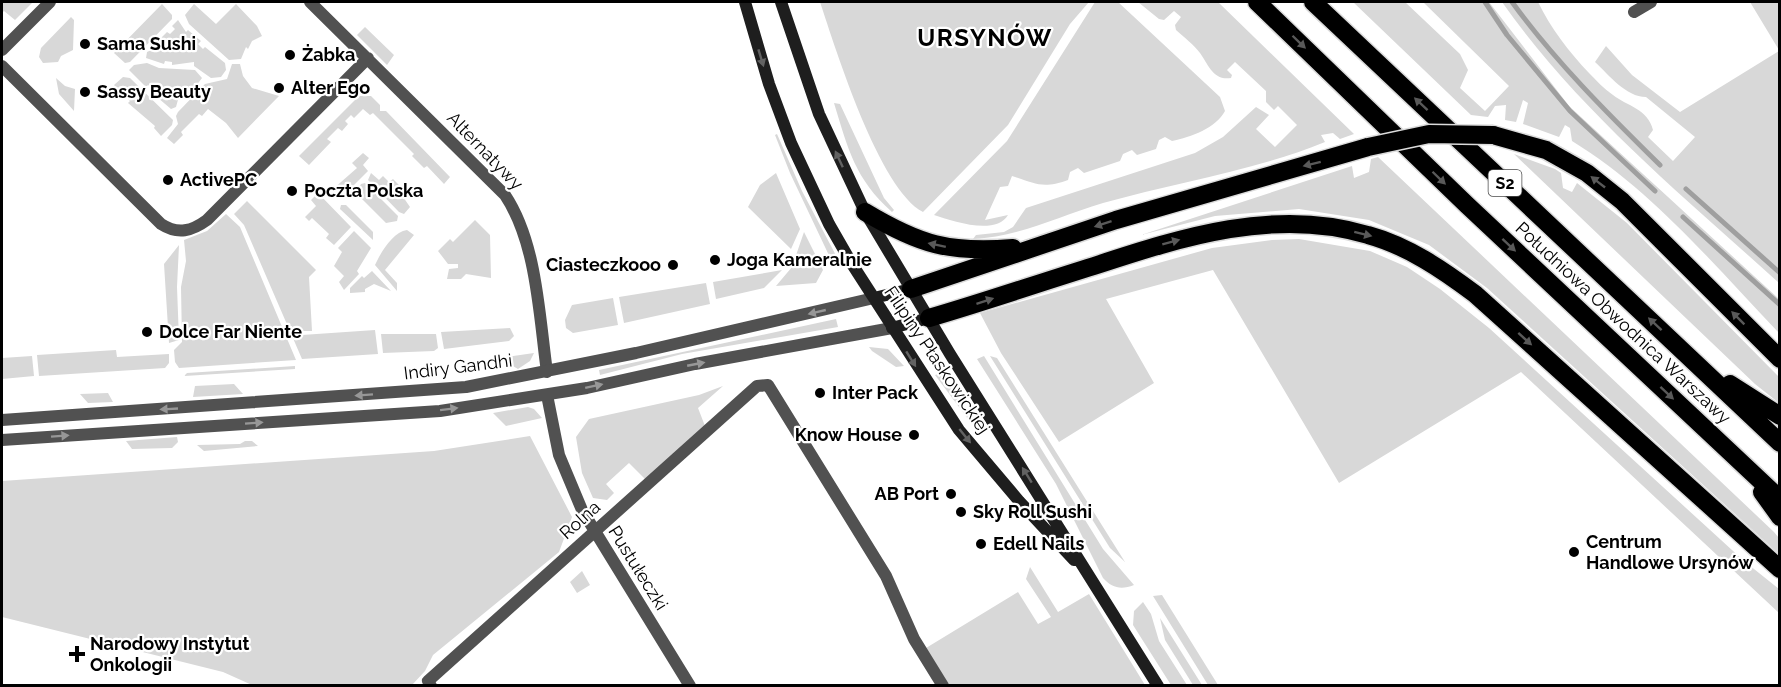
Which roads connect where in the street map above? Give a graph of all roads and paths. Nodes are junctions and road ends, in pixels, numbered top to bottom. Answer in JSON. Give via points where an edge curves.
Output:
{"nodes":[{"id":1,"x":50,"y":2,"type":"edge"},
{"id":2,"x":310,"y":2,"type":"edge"},
{"id":3,"x":745,"y":2,"type":"edge"},
{"id":4,"x":781,"y":2,"type":"edge"},
{"id":5,"x":1257,"y":2,"type":"edge"},
{"id":6,"x":1313,"y":2,"type":"edge"},
{"id":7,"x":1651,"y":2,"type":"edge"},
{"id":8,"x":1634,"y":12,"type":"dead end"},
{"id":9,"x":2,"y":50,"type":"edge"},
{"id":10,"x":368,"y":58,"type":"junction"},
{"id":11,"x":2,"y":66,"type":"edge"},
{"id":12,"x":865,"y":212,"type":"junction"},
{"id":13,"x":1036,"y":246,"type":"junction"},
{"id":14,"x":910,"y":289,"type":"junction"},
{"id":15,"x":874,"y":298,"type":"junction"},
{"id":16,"x":929,"y":318,"type":"junction"},
{"id":17,"x":892,"y":328,"type":"junction"},
{"id":18,"x":1779,"y":359,"type":"edge"},
{"id":19,"x":1697,"y":364,"type":"junction"},
{"id":20,"x":547,"y":372,"type":"junction"},
{"id":21,"x":547,"y":395,"type":"junction"},
{"id":22,"x":1779,"y":416,"type":"edge"},
{"id":23,"x":2,"y":420,"type":"edge"},
{"id":24,"x":2,"y":440,"type":"edge"},
{"id":25,"x":1779,"y":443,"type":"edge"},
{"id":26,"x":1742,"y":463,"type":"junction"},
{"id":27,"x":1779,"y":499,"type":"edge"},
{"id":28,"x":1779,"y":517,"type":"edge"},
{"id":29,"x":595,"y":531,"type":"junction"},
{"id":30,"x":1779,"y":569,"type":"edge"},
{"id":31,"x":1091,"y":578,"type":"junction"},
{"id":32,"x":430,"y":683,"type":"edge"},
{"id":33,"x":690,"y":686,"type":"edge"},
{"id":34,"x":943,"y":686,"type":"edge"},
{"id":35,"x":1158,"y":686,"type":"edge"}],
"edges":[{"from":1,"to":9,"type":"street"},
{"from":2,"to":10,"type":"street","name":"Alternatywy"},
{"from":3,"to":15,"type":"main road","name":"Filipiny Płaskowickiej","one_way":true,"via":[[791,142],[829,224]]},
{"from":12,"to":4,"type":"main road","name":"Filipiny Płaskowickiej","one_way":true,"via":[[819,114]]},
{"from":5,"to":26,"type":"highway","name":"Południowa Obwodnica Warszawy","number":"S2","one_way":true},
{"from":19,"to":6,"type":"highway","name":"Południowa Obwodnica Warszawy","number":"S2","one_way":true},
{"from":7,"to":8,"type":"street"},
{"from":10,"to":11,"type":"street","via":[[207,220],[180,232],[161,224]]},
{"from":10,"to":20,"type":"street","name":"Alternatywy","via":[[505,195],[515,210],[526,238]]},
{"from":13,"to":12,"type":"highway","one_way":true,"via":[[972,252],[935,245]]},
{"from":12,"to":14,"type":"main road","name":"Filipiny Płaskowickiej"},
{"from":13,"to":14,"type":"highway"},
{"from":18,"to":13,"type":"highway","one_way":true,"bridge":true,"via":[[1622,201],[1587,173],[1546,150],[1493,135],[1429,134],[1368,147]]},
{"from":14,"to":15,"type":"main road","name":"Indiry Gandhi"},
{"from":14,"to":16,"type":"main road","name":"Filipiny Płaskowickiej"},
{"from":15,"to":17,"type":"main road","name":"Filipiny Płaskowickiej"},
{"from":15,"to":20,"type":"street","name":"Indiry Gandhi","one_way":true},
{"from":16,"to":17,"type":"main road"},
{"from":16,"to":30,"type":"highway","one_way":true,"via":[[1208,232],[1284,224],[1328,226],[1369,235],[1408,250],[1475,294]]},
{"from":31,"to":16,"type":"main road","name":"Filipiny Płaskowickiej","one_way":true},
{"from":21,"to":17,"type":"street","one_way":true},
{"from":17,"to":31,"type":"main road","name":"Filipiny Płaskowickiej","one_way":true,"via":[[959,430]]},
{"from":19,"to":22,"type":"highway"},
{"from":19,"to":25,"type":"highway","name":"Południowa Obwodnica Warszawy","number":"S2"},
{"from":20,"to":23,"type":"street","name":"Indiry Gandhi","one_way":true,"via":[[466,387],[411,392]]},
{"from":24,"to":21,"type":"street","one_way":true,"via":[[440,411]]},
{"from":21,"to":29,"type":"street","name":"Pustułeczki","via":[[569,483]]},
{"from":26,"to":27,"type":"highway","name":"Południowa Obwodnica Warszawy","number":"S2"},
{"from":26,"to":28,"type":"highway"},
{"from":29,"to":32,"type":"street","name":"Rolna"},
{"from":29,"to":33,"type":"street","name":"Pustułeczki"},
{"from":29,"to":34,"type":"street","name":"Rolna","via":[[757,386],[768,385],[886,576],[914,639]]},
{"from":31,"to":35,"type":"main road","name":"Filipiny Płaskowickiej"}]}
